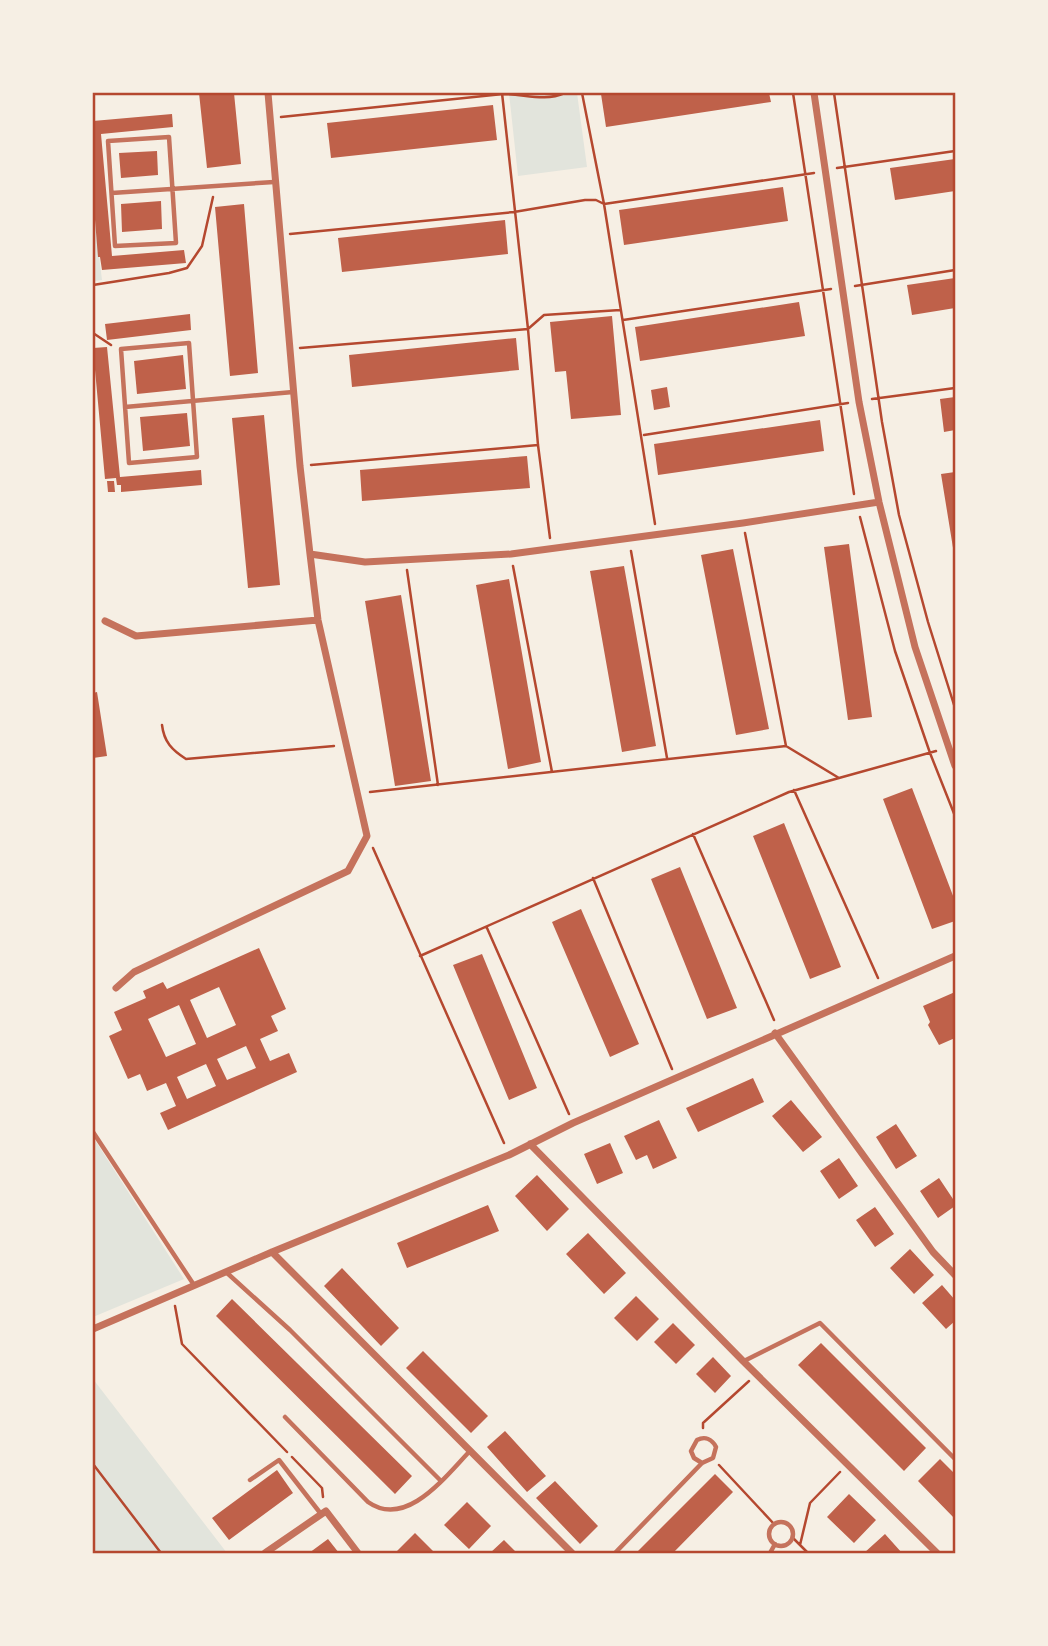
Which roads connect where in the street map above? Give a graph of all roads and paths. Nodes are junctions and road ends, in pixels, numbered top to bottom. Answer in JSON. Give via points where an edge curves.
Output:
{"nodes":[{"id":1,"x":268,"y":93,"type":"edge"},
{"id":2,"x":565,"y":93,"type":"edge"},
{"id":3,"x":582,"y":93,"type":"edge"},
{"id":4,"x":814,"y":93,"type":"edge"},
{"id":5,"x":834,"y":93,"type":"edge"},
{"id":6,"x":503,"y":94,"type":"edge"},
{"id":7,"x":270,"y":118,"type":"junction"},
{"id":8,"x":955,"y":150,"type":"edge"},
{"id":9,"x":845,"y":166,"type":"junction"},
{"id":10,"x":825,"y":171,"type":"junction"},
{"id":11,"x":274,"y":182,"type":"junction"},
{"id":12,"x":172,"y":189,"type":"junction"},
{"id":13,"x":112,"y":193,"type":"junction"},
{"id":14,"x":604,"y":204,"type":"junction"},
{"id":15,"x":514,"y":212,"type":"junction"},
{"id":16,"x":281,"y":235,"type":"junction"},
{"id":17,"x":955,"y":270,"type":"edge"},
{"id":18,"x":862,"y":284,"type":"junction"},
{"id":19,"x":843,"y":288,"type":"junction"},
{"id":20,"x":620,"y":310,"type":"junction"},
{"id":21,"x":622,"y":320,"type":"junction"},
{"id":22,"x":528,"y":329,"type":"junction"},
{"id":23,"x":93,"y":333,"type":"edge"},
{"id":24,"x":121,"y":349,"type":"junction"},
{"id":25,"x":290,"y":349,"type":"junction"},
{"id":26,"x":955,"y":388,"type":"edge"},
{"id":27,"x":294,"y":392,"type":"junction"},
{"id":28,"x":879,"y":398,"type":"junction"},
{"id":29,"x":193,"y":401,"type":"junction"},
{"id":30,"x":859,"y":402,"type":"junction"},
{"id":31,"x":125,"y":407,"type":"junction"},
{"id":32,"x":642,"y":435,"type":"junction"},
{"id":33,"x":538,"y":445,"type":"junction"},
{"id":34,"x":300,"y":466,"type":"junction"},
{"id":35,"x":879,"y":502,"type":"junction"},
{"id":36,"x":743,"y":523,"type":"junction"},
{"id":37,"x":657,"y":535,"type":"junction"},
{"id":38,"x":628,"y":538,"type":"junction"},
{"id":39,"x":552,"y":548,"type":"junction"},
{"id":40,"x":310,"y":554,"type":"junction"},
{"id":41,"x":511,"y":554,"type":"junction"},
{"id":42,"x":405,"y":561,"type":"junction"},
{"id":43,"x":318,"y":620,"type":"junction"},
{"id":44,"x":105,"y":621,"type":"dead end"},
{"id":45,"x":955,"y":708,"type":"edge"},
{"id":46,"x":162,"y":726,"type":"dead end"},
{"id":47,"x":348,"y":744,"type":"junction"},
{"id":48,"x":786,"y":746,"type":"junction"},
{"id":49,"x":947,"y":746,"type":"junction"},
{"id":50,"x":667,"y":758,"type":"junction"},
{"id":51,"x":955,"y":766,"type":"edge"},
{"id":52,"x":552,"y":772,"type":"junction"},
{"id":53,"x":839,"y":778,"type":"junction"},
{"id":54,"x":438,"y":785,"type":"junction"},
{"id":55,"x":794,"y":790,"type":"junction"},
{"id":56,"x":358,"y":793,"type":"junction"},
{"id":57,"x":693,"y":834,"type":"junction"},
{"id":58,"x":367,"y":836,"type":"junction"},
{"id":59,"x":593,"y":878,"type":"junction"},
{"id":60,"x":486,"y":926,"type":"junction"},
{"id":61,"x":420,"y":956,"type":"junction"},
{"id":62,"x":955,"y":956,"type":"edge"},
{"id":63,"x":116,"y":988,"type":"dead end"},
{"id":64,"x":882,"y":988,"type":"junction"},
{"id":65,"x":775,"y":1033,"type":"junction"},
{"id":66,"x":676,"y":1079,"type":"junction"},
{"id":67,"x":573,"y":1123,"type":"junction"},
{"id":68,"x":93,"y":1132,"type":"edge"},
{"id":69,"x":530,"y":1144,"type":"junction"},
{"id":70,"x":509,"y":1154,"type":"junction"},
{"id":71,"x":272,"y":1252,"type":"junction"},
{"id":72,"x":226,"y":1272,"type":"junction"},
{"id":73,"x":955,"y":1275,"type":"edge"},
{"id":74,"x":194,"y":1286,"type":"junction"},
{"id":75,"x":173,"y":1295,"type":"junction"},
{"id":76,"x":93,"y":1329,"type":"edge"},
{"id":77,"x":743,"y":1361,"type":"junction"},
{"id":78,"x":756,"y":1374,"type":"junction"},
{"id":79,"x":285,"y":1417,"type":"dead end"},
{"id":80,"x":701,"y":1438,"type":"junction"},
{"id":81,"x":469,"y":1452,"type":"junction"},
{"id":82,"x":713,"y":1458,"type":"junction"},
{"id":83,"x":955,"y":1459,"type":"edge"},
{"id":84,"x":702,"y":1463,"type":"junction"},
{"id":85,"x":93,"y":1464,"type":"edge"},
{"id":86,"x":847,"y":1464,"type":"junction"},
{"id":87,"x":250,"y":1480,"type":"dead end"},
{"id":88,"x":441,"y":1481,"type":"junction"},
{"id":89,"x":323,"y":1513,"type":"junction"},
{"id":90,"x":774,"y":1524,"type":"junction"},
{"id":91,"x":793,"y":1538,"type":"junction"},
{"id":92,"x":775,"y":1544,"type":"junction"},
{"id":93,"x":800,"y":1545,"type":"junction"},
{"id":94,"x":161,"y":1553,"type":"edge"},
{"id":95,"x":265,"y":1553,"type":"edge"},
{"id":96,"x":358,"y":1553,"type":"edge"},
{"id":97,"x":572,"y":1553,"type":"edge"},
{"id":98,"x":615,"y":1553,"type":"edge"},
{"id":99,"x":770,"y":1553,"type":"edge"},
{"id":100,"x":808,"y":1553,"type":"edge"},
{"id":101,"x":937,"y":1553,"type":"edge"}],
"edges":[{"from":1,"to":7,"type":"street"},
{"from":2,"to":6,"type":"path","via":[[548,99]]},
{"from":3,"to":14,"type":"path"},
{"from":4,"to":10,"type":"street"},
{"from":5,"to":9,"type":"path"},
{"from":6,"to":7,"type":"path"},
{"from":6,"to":15,"type":"path"},
{"from":7,"to":11,"type":"street"},
{"from":8,"to":9,"type":"path"},
{"from":9,"to":10,"type":"path"},
{"from":9,"to":18,"type":"path"},
{"from":10,"to":14,"type":"path"},
{"from":10,"to":19,"type":"street"},
{"from":11,"to":12,"type":"lane"},
{"from":11,"to":16,"type":"street"},
{"from":12,"to":13,"type":"lane"},
{"from":12,"to":13,"type":"lane","via":[[169,137],[108,141]]},
{"from":12,"to":13,"type":"lane","via":[[176,243],[115,246]]},
{"from":14,"to":15,"type":"path","via":[[585,200]]},
{"from":14,"to":20,"type":"path"},
{"from":15,"to":16,"type":"path"},
{"from":15,"to":22,"type":"path"},
{"from":16,"to":25,"type":"street"},
{"from":17,"to":18,"type":"path"},
{"from":18,"to":19,"type":"path"},
{"from":18,"to":28,"type":"path"},
{"from":19,"to":21,"type":"path"},
{"from":19,"to":30,"type":"street"},
{"from":20,"to":21,"type":"path"},
{"from":20,"to":22,"type":"path","via":[[544,316]]},
{"from":21,"to":32,"type":"path"},
{"from":22,"to":25,"type":"path"},
{"from":22,"to":33,"type":"path"},
{"from":23,"to":24,"type":"path"},
{"from":24,"to":29,"type":"lane","via":[[188,343]]},
{"from":24,"to":31,"type":"lane"},
{"from":25,"to":27,"type":"street"},
{"from":26,"to":28,"type":"path"},
{"from":27,"to":29,"type":"lane"},
{"from":27,"to":34,"type":"street"},
{"from":28,"to":30,"type":"path"},
{"from":28,"to":45,"type":"path","via":[[899,514]]},
{"from":29,"to":31,"type":"lane"},
{"from":29,"to":31,"type":"lane","via":[[197,457],[129,463]]},
{"from":30,"to":32,"type":"path"},
{"from":30,"to":35,"type":"street"},
{"from":32,"to":37,"type":"path"},
{"from":33,"to":34,"type":"path"},
{"from":33,"to":39,"type":"path"},
{"from":34,"to":40,"type":"street"},
{"from":35,"to":36,"type":"street"},
{"from":35,"to":49,"type":"street","via":[[915,647]]},
{"from":36,"to":37,"type":"street"},
{"from":36,"to":48,"type":"path"},
{"from":37,"to":38,"type":"street"},
{"from":38,"to":39,"type":"street"},
{"from":38,"to":50,"type":"path"},
{"from":39,"to":41,"type":"street"},
{"from":40,"to":42,"type":"street","via":[[365,562]]},
{"from":40,"to":43,"type":"street"},
{"from":41,"to":42,"type":"street"},
{"from":41,"to":52,"type":"path"},
{"from":42,"to":54,"type":"path"},
{"from":43,"to":44,"type":"street","via":[[136,636]]},
{"from":43,"to":47,"type":"street"},
{"from":46,"to":47,"type":"path","via":[[174,752],[186,759]]},
{"from":47,"to":56,"type":"street"},
{"from":48,"to":50,"type":"path"},
{"from":48,"to":53,"type":"path"},
{"from":49,"to":51,"type":"street"},
{"from":49,"to":53,"type":"path"},
{"from":50,"to":52,"type":"path"},
{"from":52,"to":54,"type":"path"},
{"from":53,"to":55,"type":"path"},
{"from":54,"to":56,"type":"path"},
{"from":55,"to":57,"type":"path"},
{"from":55,"to":64,"type":"path"},
{"from":56,"to":58,"type":"street"},
{"from":57,"to":59,"type":"path"},
{"from":57,"to":65,"type":"path","via":[[775,1022]]},
{"from":58,"to":61,"type":"path"},
{"from":58,"to":63,"type":"street","via":[[348,871],[134,972]]},
{"from":59,"to":60,"type":"path"},
{"from":59,"to":66,"type":"path"},
{"from":60,"to":61,"type":"path"},
{"from":60,"to":67,"type":"path"},
{"from":61,"to":70,"type":"path"},
{"from":62,"to":64,"type":"street"},
{"from":64,"to":65,"type":"street"},
{"from":65,"to":66,"type":"street"},
{"from":65,"to":73,"type":"street","via":[[933,1252]]},
{"from":66,"to":67,"type":"street"},
{"from":67,"to":69,"type":"street"},
{"from":68,"to":74,"type":"lane"},
{"from":69,"to":70,"type":"street"},
{"from":69,"to":77,"type":"street"},
{"from":70,"to":71,"type":"street"},
{"from":71,"to":72,"type":"street"},
{"from":71,"to":81,"type":"street"},
{"from":72,"to":74,"type":"street"},
{"from":72,"to":88,"type":"lane"},
{"from":74,"to":75,"type":"street"},
{"from":75,"to":76,"type":"street"},
{"from":75,"to":89,"type":"path","via":[[182,1345],[322,1488]]},
{"from":77,"to":78,"type":"street"},
{"from":77,"to":83,"type":"lane","via":[[820,1324]]},
{"from":78,"to":80,"type":"path","via":[[703,1423]]},
{"from":78,"to":86,"type":"street"},
{"from":79,"to":88,"type":"lane","via":[[377,1509],[400,1510]]},
{"from":80,"to":82,"type":"lane","via":[[714,1443]]},
{"from":80,"to":84,"type":"lane","via":[[691,1451]]},
{"from":81,"to":88,"type":"lane"},
{"from":81,"to":97,"type":"street"},
{"from":82,"to":84,"type":"lane"},
{"from":82,"to":90,"type":"path"},
{"from":84,"to":98,"type":"lane"},
{"from":85,"to":94,"type":"path"},
{"from":86,"to":93,"type":"path","via":[[810,1503]]},
{"from":86,"to":101,"type":"street"},
{"from":87,"to":89,"type":"lane","via":[[279,1460]]},
{"from":89,"to":95,"type":"street"},
{"from":89,"to":96,"type":"street"},
{"from":90,"to":91,"type":"lane","via":[[788,1523]]},
{"from":90,"to":92,"type":"lane","via":[[769,1534]]},
{"from":91,"to":92,"type":"lane","via":[[783,1546]]},
{"from":91,"to":93,"type":"path"},
{"from":92,"to":99,"type":"lane"},
{"from":93,"to":100,"type":"path"}]}
